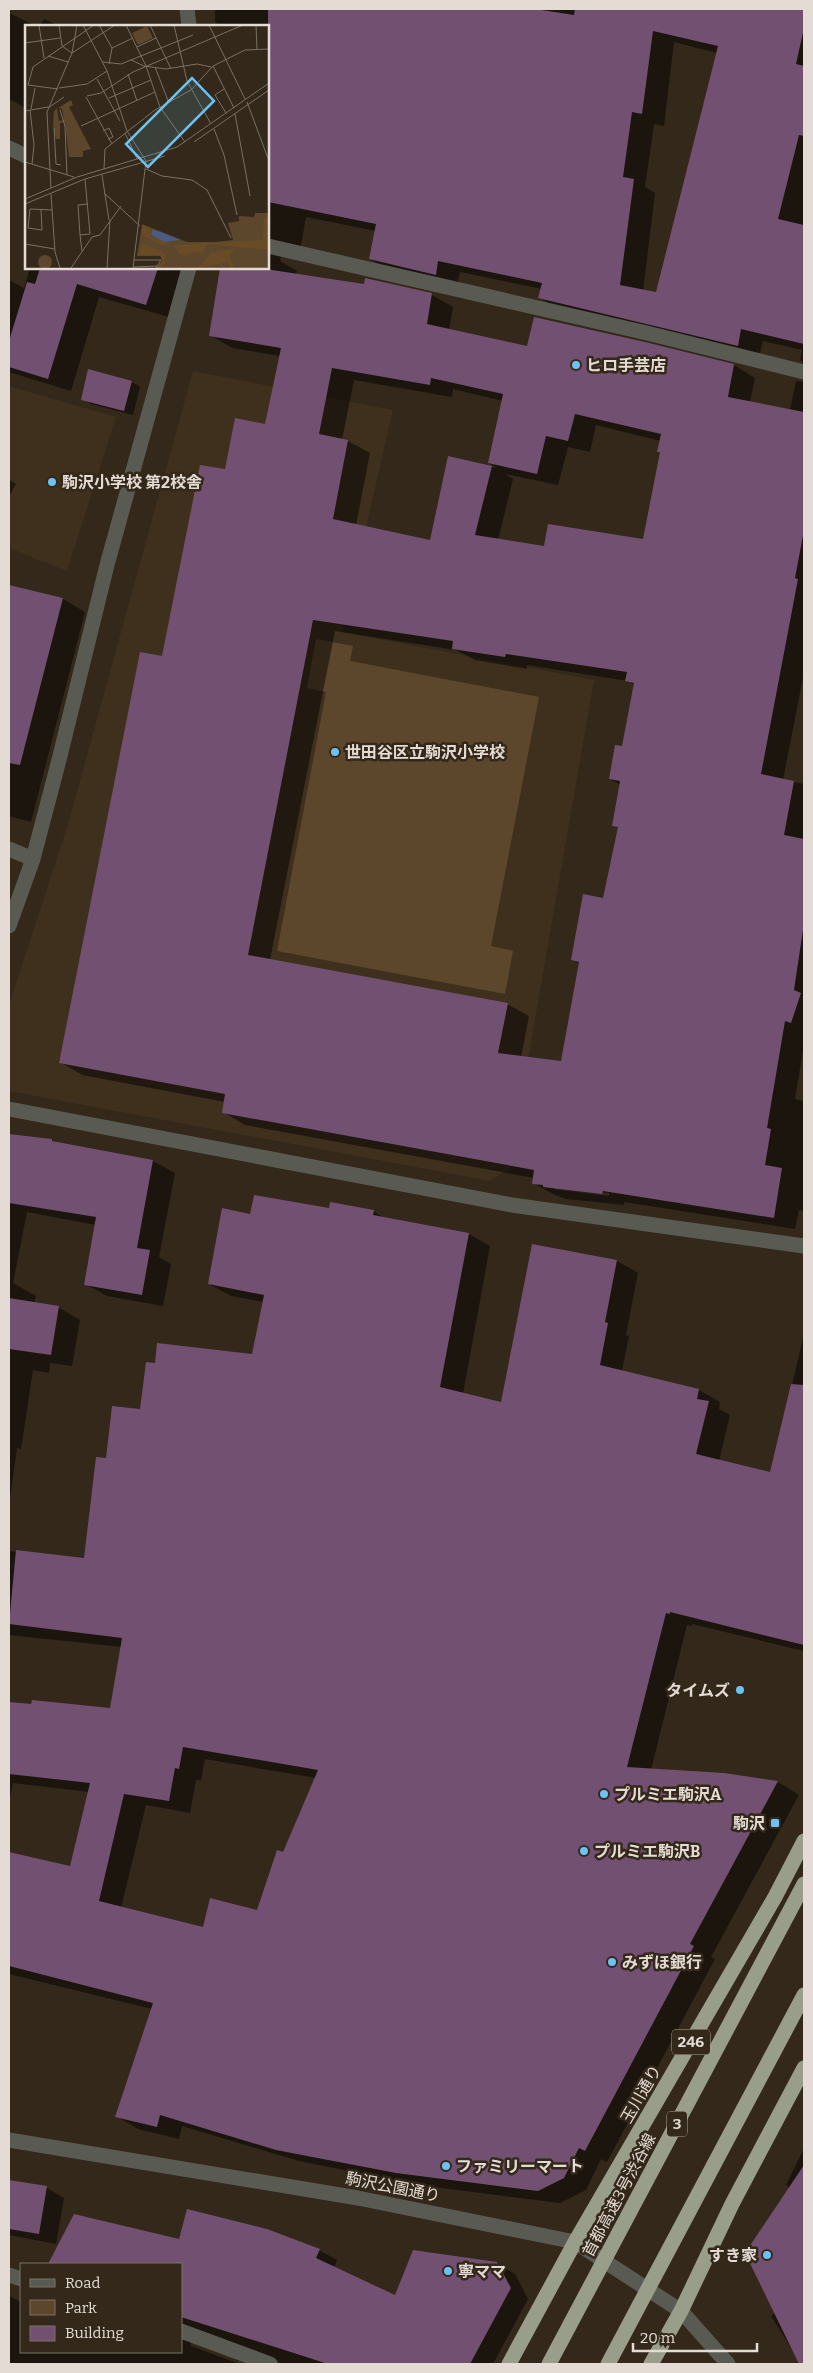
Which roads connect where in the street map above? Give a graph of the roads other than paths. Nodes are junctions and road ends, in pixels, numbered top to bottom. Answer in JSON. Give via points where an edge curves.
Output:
{"nodes":[{"id":1,"x":186,"y":9,"type":"edge"},
{"id":2,"x":189,"y":25,"type":"edge"},
{"id":3,"x":9,"y":148,"type":"edge"},
{"id":4,"x":25,"y":156,"type":"edge"},
{"id":5,"x":269,"y":246,"type":"edge"},
{"id":6,"x":189,"y":269,"type":"edge"},
{"id":7,"x":804,"y":372,"type":"edge"},
{"id":8,"x":9,"y":849,"type":"edge"},
{"id":9,"x":33,"y":859,"type":"junction"},
{"id":10,"x":9,"y":926,"type":"edge"},
{"id":11,"x":9,"y":1109,"type":"edge"},
{"id":12,"x":804,"y":1246,"type":"edge"},
{"id":13,"x":804,"y":1841,"type":"edge"},
{"id":14,"x":804,"y":1884,"type":"edge"},
{"id":15,"x":804,"y":1995,"type":"edge"},
{"id":16,"x":804,"y":2068,"type":"edge"},
{"id":17,"x":9,"y":2140,"type":"edge"},
{"id":18,"x":575,"y":2242,"type":"junction"},
{"id":19,"x":681,"y":2311,"type":"junction"},
{"id":20,"x":182,"y":2331,"type":"edge"},
{"id":21,"x":270,"y":2364,"type":"edge"},
{"id":22,"x":509,"y":2364,"type":"edge"},
{"id":23,"x":549,"y":2364,"type":"edge"},
{"id":24,"x":608,"y":2364,"type":"edge"},
{"id":25,"x":651,"y":2364,"type":"edge"},
{"id":26,"x":728,"y":2364,"type":"edge"}],
"edges":[{"from":1,"to":2,"type":"street"},
{"from":3,"to":4,"type":"street"},
{"from":5,"to":7,"type":"street"},
{"from":6,"to":9,"type":"street","via":[[107,565]]},
{"from":8,"to":9,"type":"street"},
{"from":9,"to":10,"type":"street"},
{"from":11,"to":12,"type":"street","via":[[512,1205]]},
{"from":13,"to":18,"type":"highway","name":"玉川通り","number":"246"},
{"from":14,"to":23,"type":"highway","name":"首都高速3号渋谷線","number":"3"},
{"from":15,"to":24,"type":"highway"},
{"from":16,"to":19,"type":"highway","via":[[732,2204]]},
{"from":17,"to":18,"type":"street","name":"駒沢公園通り","via":[[358,2198]]},
{"from":18,"to":19,"type":"street","name":"駒沢公園通り"},
{"from":18,"to":22,"type":"highway","name":"玉川通り","number":"246"},
{"from":19,"to":25,"type":"highway"},
{"from":19,"to":26,"type":"street","name":"駒沢公園通り"},
{"from":20,"to":21,"type":"street"}]}
